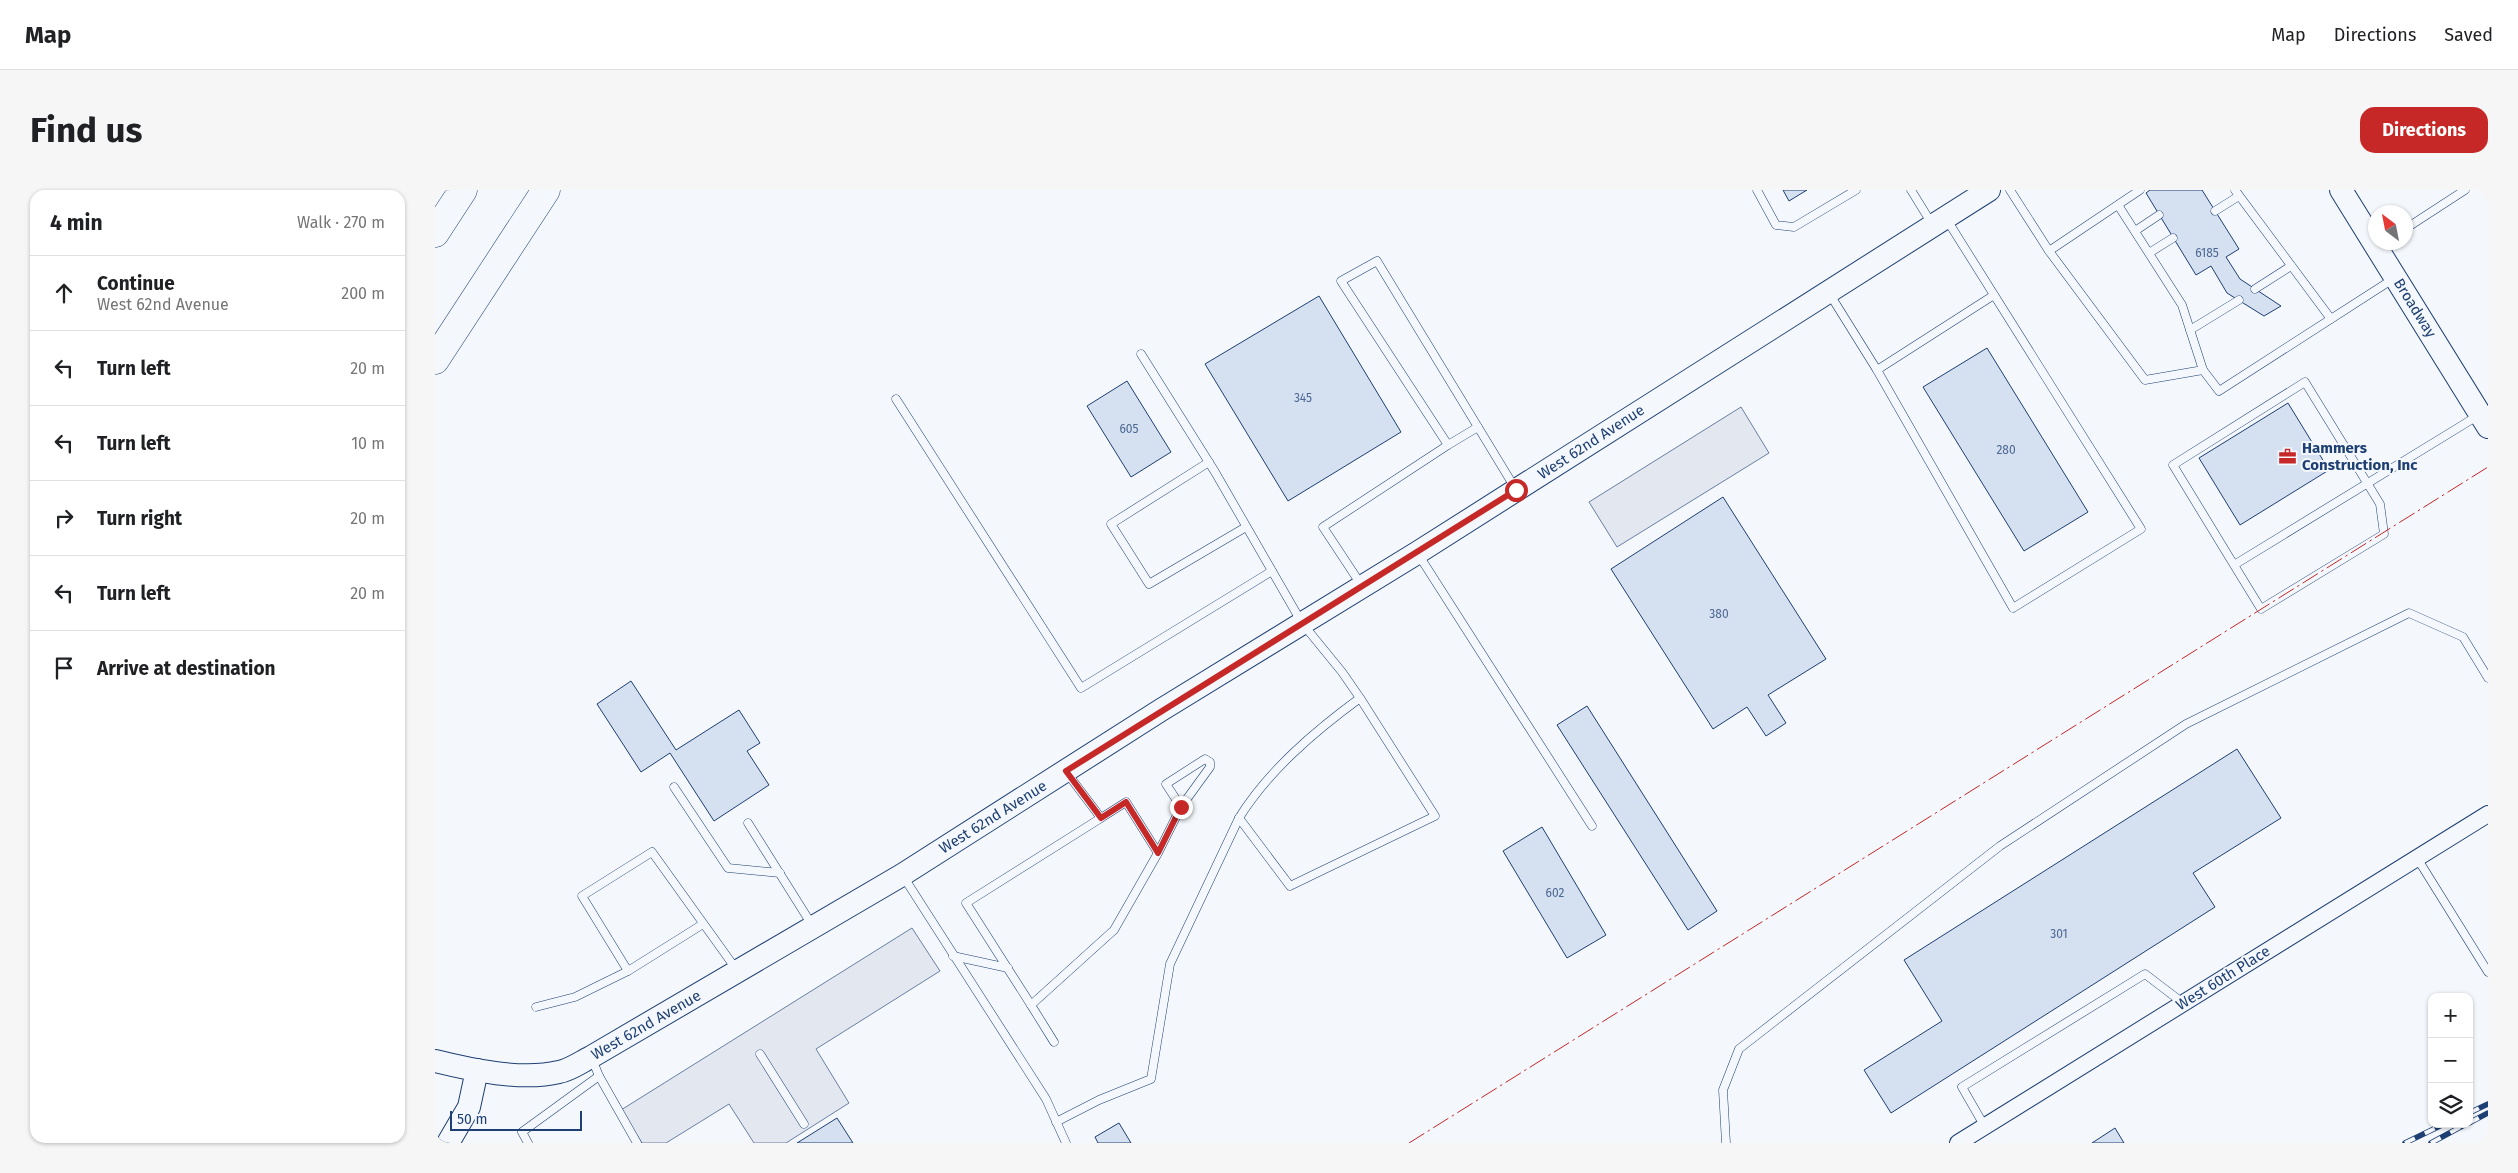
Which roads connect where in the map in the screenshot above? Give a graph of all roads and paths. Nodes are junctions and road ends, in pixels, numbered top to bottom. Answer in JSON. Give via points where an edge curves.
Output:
{"nodes":[{"id":1,"x":463,"y":190,"type":"edge"},
{"id":2,"x":546,"y":190,"type":"edge"},
{"id":3,"x":1757,"y":190,"type":"edge"},
{"id":4,"x":1856,"y":190,"type":"edge"},
{"id":5,"x":1911,"y":190,"type":"edge"},
{"id":6,"x":1989,"y":190,"type":"edge"},
{"id":7,"x":2010,"y":190,"type":"edge"},
{"id":8,"x":2140,"y":190,"type":"edge"},
{"id":9,"x":2341,"y":190,"type":"edge"},
{"id":10,"x":2465,"y":190,"type":"edge"},
{"id":11,"x":2237,"y":193,"type":"edge"},
{"id":12,"x":2118,"y":205,"type":"junction"},
{"id":13,"x":2215,"y":211,"type":"dead end"},
{"id":14,"x":2159,"y":214,"type":"dead end"},
{"id":15,"x":1939,"y":222,"type":"junction"},
{"id":16,"x":2413,"y":224,"type":"edge"},
{"id":17,"x":2368,"y":227,"type":"edge"},
{"id":18,"x":2135,"y":231,"type":"junction"},
{"id":19,"x":435,"y":234,"type":"edge"},
{"id":20,"x":2173,"y":238,"type":"dead end"},
{"id":21,"x":2383,"y":250,"type":"edge"},
{"id":22,"x":2049,"y":251,"type":"junction"},
{"id":23,"x":2149,"y":253,"type":"junction"},
{"id":24,"x":2291,"y":266,"type":"junction"},
{"id":25,"x":2396,"y":277,"type":"junction"},
{"id":26,"x":2255,"y":289,"type":"dead end"},
{"id":27,"x":1828,"y":291,"type":"junction"},
{"id":28,"x":1993,"y":295,"type":"junction"},
{"id":29,"x":2239,"y":300,"type":"dead end"},
{"id":30,"x":2331,"y":319,"type":"junction"},
{"id":31,"x":2190,"y":330,"type":"junction"},
{"id":32,"x":1141,"y":354,"type":"dead end"},
{"id":33,"x":435,"y":360,"type":"edge"},
{"id":34,"x":1877,"y":370,"type":"junction"},
{"id":35,"x":2203,"y":370,"type":"junction"},
{"id":36,"x":896,"y":399,"type":"dead end"},
{"id":37,"x":2484,"y":420,"type":"edge"},
{"id":38,"x":1478,"y":427,"type":"junction"},
{"id":39,"x":1448,"y":445,"type":"junction"},
{"id":40,"x":1209,"y":462,"type":"junction"},
{"id":41,"x":2368,"y":483,"type":"junction"},
{"id":42,"x":1516,"y":490,"type":"junction"},
{"id":43,"x":1246,"y":527,"type":"junction"},
{"id":44,"x":1417,"y":553,"type":"junction"},
{"id":45,"x":2234,"y":565,"type":"junction"},
{"id":46,"x":1272,"y":571,"type":"junction"},
{"id":47,"x":1362,"y":586,"type":"junction"},
{"id":48,"x":1302,"y":623,"type":"junction"},
{"id":49,"x":2488,"y":678,"type":"edge"},
{"id":50,"x":1360,"y":698,"type":"junction"},
{"id":51,"x":1066,"y":771,"type":"junction"},
{"id":52,"x":673,"y":787,"type":"dead end"},
{"id":53,"x":1181,"y":807,"type":"junction"},
{"id":54,"x":2488,"y":814,"type":"edge"},
{"id":55,"x":1101,"y":818,"type":"junction"},
{"id":56,"x":1239,"y":818,"type":"junction"},
{"id":57,"x":748,"y":823,"type":"dead end"},
{"id":58,"x":1592,"y":826,"type":"dead end"},
{"id":59,"x":1158,"y":853,"type":"junction"},
{"id":60,"x":2417,"y":858,"type":"junction"},
{"id":61,"x":780,"y":873,"type":"junction"},
{"id":62,"x":902,"y":875,"type":"junction"},
{"id":63,"x":703,"y":924,"type":"junction"},
{"id":64,"x":813,"y":926,"type":"junction"},
{"id":65,"x":953,"y":956,"type":"junction"},
{"id":66,"x":1008,"y":968,"type":"junction"},
{"id":67,"x":628,"y":971,"type":"junction"},
{"id":68,"x":739,"y":972,"type":"junction"},
{"id":69,"x":2488,"y":972,"type":"edge"},
{"id":70,"x":2183,"y":1003,"type":"junction"},
{"id":71,"x":1031,"y":1005,"type":"junction"},
{"id":72,"x":535,"y":1007,"type":"dead end"},
{"id":73,"x":1055,"y":1042,"type":"dead end"},
{"id":74,"x":760,"y":1054,"type":"dead end"},
{"id":75,"x":435,"y":1061,"type":"edge"},
{"id":76,"x":595,"y":1067,"type":"junction"},
{"id":77,"x":477,"y":1070,"type":"junction"},
{"id":78,"x":1056,"y":1122,"type":"junction"},
{"id":79,"x":804,"y":1124,"type":"dead end"},
{"id":80,"x":1985,"y":1127,"type":"junction"},
{"id":81,"x":448,"y":1143,"type":"edge"},
{"id":82,"x":529,"y":1143,"type":"edge"},
{"id":83,"x":637,"y":1143,"type":"edge"},
{"id":84,"x":1066,"y":1143,"type":"edge"},
{"id":85,"x":1726,"y":1143,"type":"edge"},
{"id":86,"x":1958,"y":1143,"type":"edge"}],
"edges":[{"from":1,"to":19,"type":"highway"},
{"from":2,"to":33,"type":"highway"},
{"from":3,"to":4,"type":"lane","via":[[1776,225],[1794,227]]},
{"from":5,"to":15,"type":"lane"},
{"from":6,"to":15,"type":"street","name":"West 62nd Avenue"},
{"from":7,"to":22,"type":"lane"},
{"from":8,"to":12,"type":"lane"},
{"from":9,"to":17,"type":"street","name":"Broadway"},
{"from":10,"to":16,"type":"lane"},
{"from":11,"to":13,"type":"lane"},
{"from":11,"to":24,"type":"lane"},
{"from":12,"to":18,"type":"lane"},
{"from":12,"to":22,"type":"lane"},
{"from":14,"to":18,"type":"lane"},
{"from":15,"to":27,"type":"street","name":"West 62nd Avenue"},
{"from":15,"to":28,"type":"lane"},
{"from":18,"to":23,"type":"lane"},
{"from":20,"to":23,"type":"lane"},
{"from":21,"to":25,"type":"street","name":"Broadway"},
{"from":22,"to":35,"type":"lane","via":[[2145,380]]},
{"from":23,"to":31,"type":"lane","via":[[2182,305]]},
{"from":24,"to":26,"type":"lane"},
{"from":24,"to":30,"type":"lane"},
{"from":25,"to":30,"type":"lane"},
{"from":25,"to":37,"type":"street","name":"Broadway"},
{"from":27,"to":34,"type":"lane"},
{"from":27,"to":42,"type":"street","name":"West 62nd Avenue"},
{"from":28,"to":34,"type":"lane"},
{"from":28,"to":34,"type":"lane","via":[[2141,528],[2013,608]]},
{"from":29,"to":31,"type":"lane"},
{"from":30,"to":35,"type":"lane","via":[[2219,391]]},
{"from":31,"to":35,"type":"lane"},
{"from":32,"to":40,"type":"lane"},
{"from":36,"to":46,"type":"lane","via":[[1081,688]]},
{"from":37,"to":41,"type":"lane"},
{"from":38,"to":39,"type":"lane"},
{"from":38,"to":39,"type":"lane","via":[[1377,261],[1341,281]]},
{"from":38,"to":42,"type":"lane"},
{"from":39,"to":47,"type":"lane","via":[[1323,527]]},
{"from":40,"to":43,"type":"lane"},
{"from":40,"to":43,"type":"lane","via":[[1111,524],[1149,584]]},
{"from":41,"to":45,"type":"lane"},
{"from":41,"to":45,"type":"lane","via":[[2380,504],[2384,534],[2261,609]]},
{"from":41,"to":45,"type":"lane","via":[[2305,382],[2173,465]]},
{"from":42,"to":44,"type":"street","name":"West 62nd Avenue"},
{"from":43,"to":46,"type":"lane"},
{"from":44,"to":47,"type":"street","name":"West 62nd Avenue"},
{"from":44,"to":58,"type":"lane"},
{"from":46,"to":48,"type":"lane"},
{"from":47,"to":48,"type":"street","name":"West 62nd Avenue"},
{"from":48,"to":50,"type":"lane"},
{"from":48,"to":51,"type":"street","name":"West 62nd Avenue"},
{"from":49,"to":85,"type":"lane","via":[[2463,638],[2409,613],[2185,724],[2000,846],[1739,1049],[1723,1090]]},
{"from":50,"to":56,"type":"lane","via":[[1325,724],[1291,756],[1262,786]]},
{"from":50,"to":56,"type":"lane","via":[[1435,816],[1289,886]]},
{"from":51,"to":55,"type":"lane"},
{"from":51,"to":62,"type":"street","name":"West 62nd Avenue"},
{"from":52,"to":61,"type":"lane","via":[[728,868]]},
{"from":53,"to":53,"type":"lane","via":[[1211,767],[1205,759],[1166,784]]},
{"from":53,"to":59,"type":"lane"},
{"from":54,"to":60,"type":"street","name":"West 60th Place"},
{"from":55,"to":59,"type":"lane","via":[[1126,802]]},
{"from":55,"to":66,"type":"lane","via":[[966,903]]},
{"from":56,"to":78,"type":"lane","via":[[1170,964],[1151,1079]]},
{"from":57,"to":61,"type":"lane"},
{"from":59,"to":71,"type":"lane","via":[[1114,930]]},
{"from":60,"to":69,"type":"lane"},
{"from":60,"to":70,"type":"street","name":"West 60th Place"},
{"from":61,"to":64,"type":"lane"},
{"from":62,"to":64,"type":"street","name":"West 62nd Avenue"},
{"from":62,"to":65,"type":"lane"},
{"from":63,"to":67,"type":"lane"},
{"from":63,"to":67,"type":"lane","via":[[652,852],[582,896]]},
{"from":63,"to":68,"type":"lane"},
{"from":64,"to":68,"type":"street","name":"West 62nd Avenue"},
{"from":65,"to":66,"type":"lane"},
{"from":65,"to":78,"type":"lane","via":[[1046,1099]]},
{"from":66,"to":71,"type":"lane"},
{"from":67,"to":72,"type":"lane","via":[[575,997]]},
{"from":68,"to":76,"type":"street","name":"West 62nd Avenue"},
{"from":70,"to":80,"type":"street","name":"West 60th Place"},
{"from":70,"to":80,"type":"lane","via":[[2145,974],[1962,1087]]},
{"from":71,"to":73,"type":"lane"},
{"from":74,"to":79,"type":"lane"},
{"from":75,"to":77,"type":"street","name":"West 62nd Avenue"},
{"from":76,"to":77,"type":"street","name":"West 62nd Avenue","via":[[511,1074]]},
{"from":76,"to":82,"type":"lane","via":[[522,1132]]},
{"from":76,"to":83,"type":"lane"},
{"from":77,"to":81,"type":"street","via":[[469,1107]]},
{"from":78,"to":84,"type":"lane"},
{"from":80,"to":86,"type":"street","name":"West 60th Place"}]}
